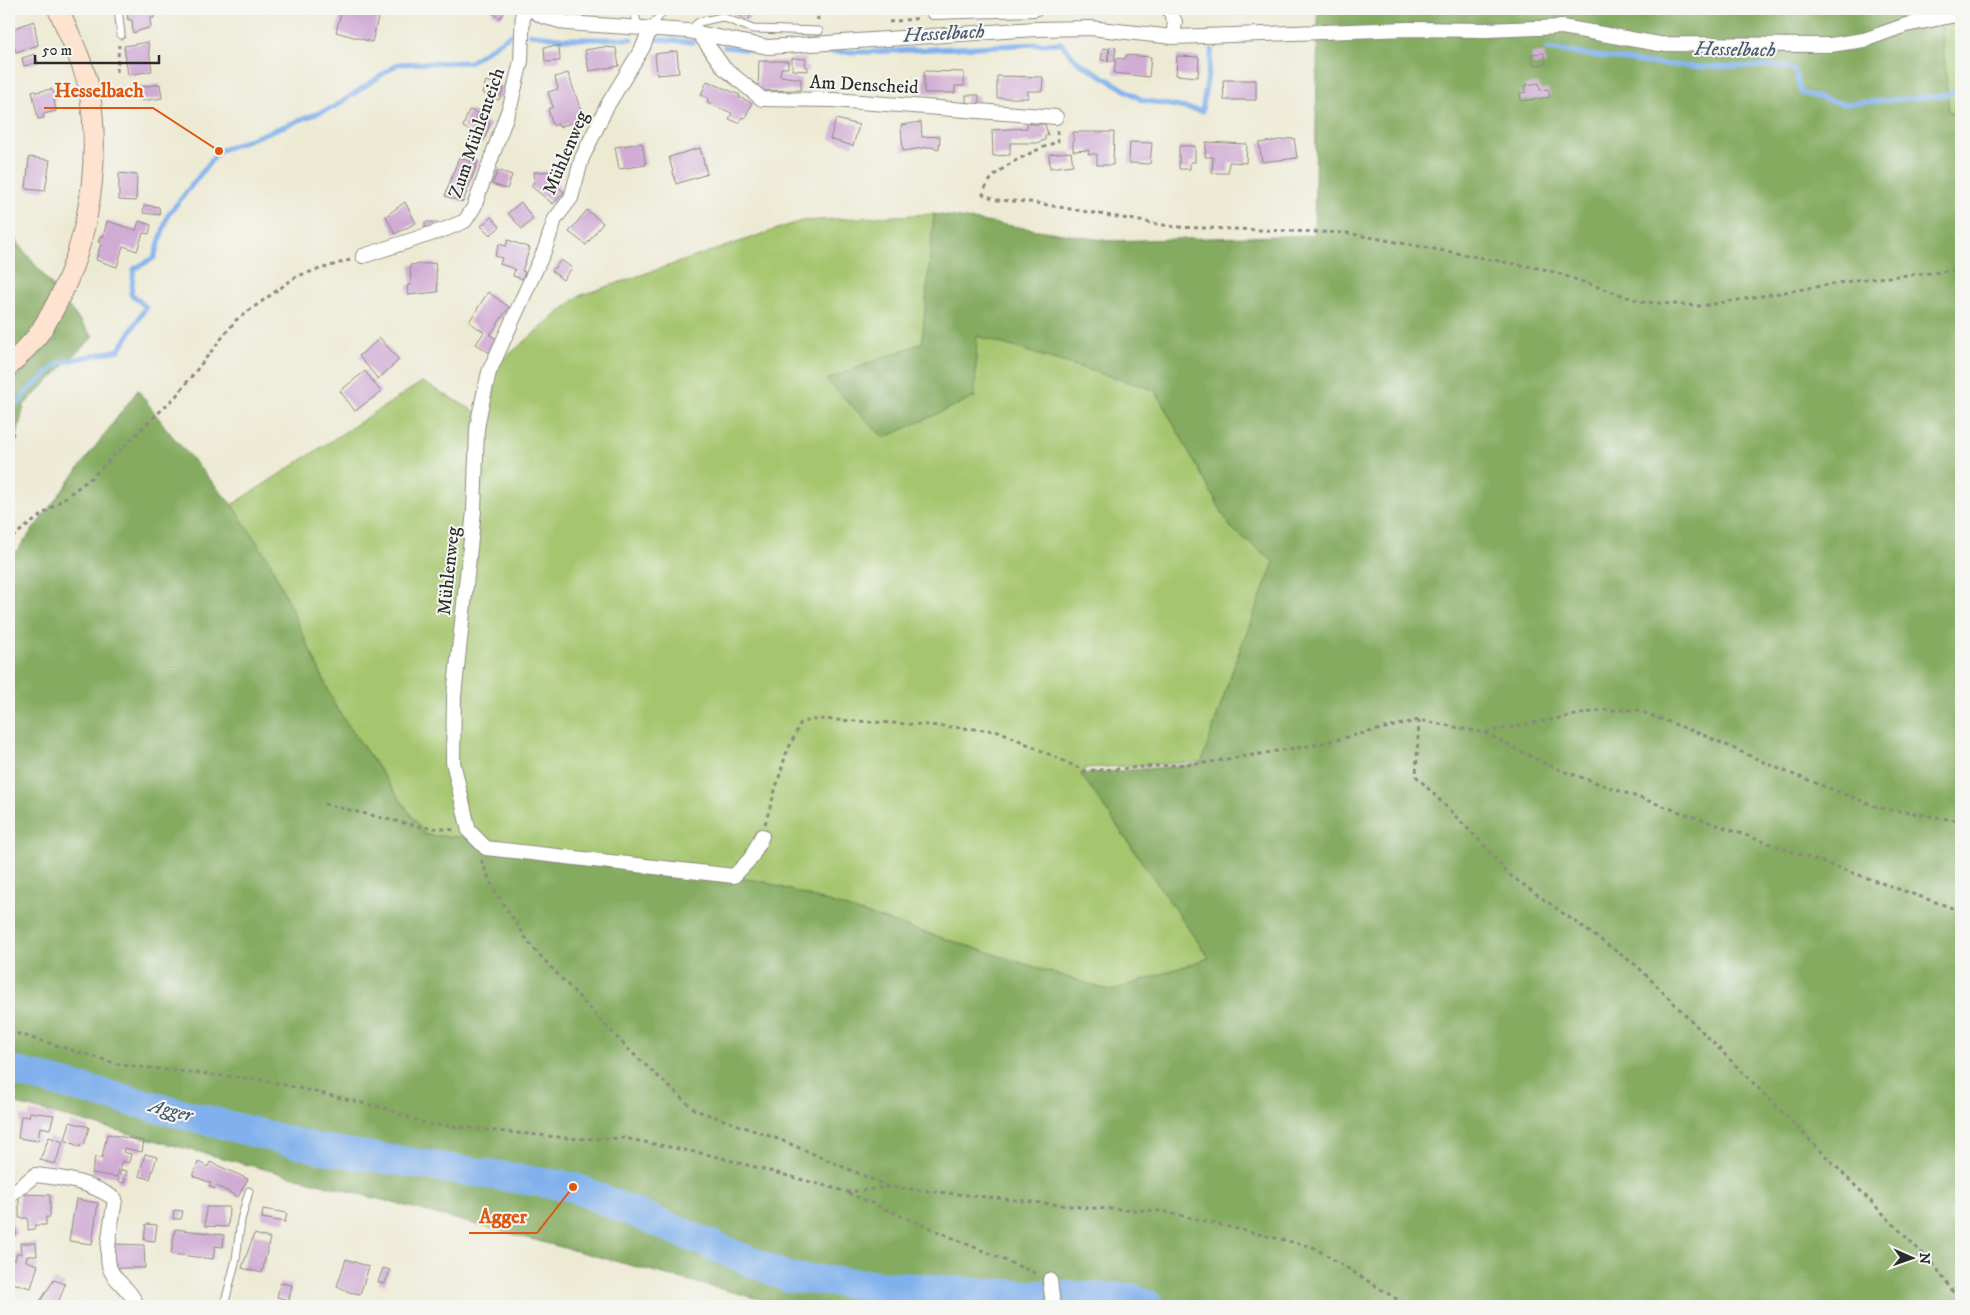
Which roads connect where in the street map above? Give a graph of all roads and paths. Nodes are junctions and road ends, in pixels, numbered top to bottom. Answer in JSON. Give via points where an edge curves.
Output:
{"nodes":[{"id":1,"x":58,"y":9,"type":"edge"},
{"id":2,"x":118,"y":9,"type":"edge"},
{"id":3,"x":523,"y":9,"type":"edge"},
{"id":4,"x":530,"y":9,"type":"edge"},
{"id":5,"x":633,"y":9,"type":"edge"},
{"id":6,"x":665,"y":9,"type":"edge"},
{"id":7,"x":1035,"y":9,"type":"edge"},
{"id":8,"x":1169,"y":9,"type":"edge"},
{"id":9,"x":933,"y":12,"type":"dead end"},
{"id":10,"x":1961,"y":14,"type":"edge"},
{"id":11,"x":645,"y":28,"type":"junction"},
{"id":12,"x":819,"y":31,"type":"dead end"},
{"id":13,"x":693,"y":32,"type":"junction"},
{"id":14,"x":121,"y":35,"type":"joint"},
{"id":15,"x":1173,"y":37,"type":"junction"},
{"id":16,"x":117,"y":72,"type":"dead end"},
{"id":17,"x":1056,"y":117,"type":"joint"},
{"id":18,"x":363,"y":256,"type":"joint"},
{"id":19,"x":1961,"y":270,"type":"edge"},
{"id":20,"x":9,"y":366,"type":"edge"},
{"id":21,"x":9,"y":426,"type":"edge"},
{"id":22,"x":9,"y":445,"type":"edge"},
{"id":23,"x":9,"y":532,"type":"edge"},
{"id":24,"x":11,"y":538,"type":"junction"},
{"id":25,"x":9,"y":544,"type":"edge"},
{"id":26,"x":1420,"y":720,"type":"junction"},
{"id":27,"x":1485,"y":733,"type":"junction"},
{"id":28,"x":324,"y":804,"type":"dead end"},
{"id":29,"x":1961,"y":821,"type":"edge"},
{"id":30,"x":469,"y":831,"type":"junction"},
{"id":31,"x":762,"y":836,"type":"joint"},
{"id":32,"x":1961,"y":911,"type":"edge"},
{"id":33,"x":9,"y":1031,"type":"edge"},
{"id":34,"x":891,"y":1187,"type":"junction"},
{"id":35,"x":249,"y":1192,"type":"dead end"},
{"id":36,"x":845,"y":1192,"type":"dead end"},
{"id":37,"x":9,"y":1196,"type":"edge"},
{"id":38,"x":1050,"y":1280,"type":"joint"},
{"id":39,"x":1961,"y":1304,"type":"edge"},
{"id":40,"x":137,"y":1306,"type":"edge"},
{"id":41,"x":224,"y":1306,"type":"edge"},
{"id":42,"x":1052,"y":1306,"type":"edge"},
{"id":43,"x":1408,"y":1306,"type":"edge"}],
"edges":[{"from":1,"to":20,"type":"street","via":[[90,93],[94,156],[88,203],[79,249],[62,293],[39,334]]},
{"from":2,"to":14,"type":"lane"},
{"from":3,"to":18,"type":"street","name":"Zum Mühlenteich","via":[[522,61],[511,103],[474,207],[465,221]]},
{"from":4,"to":11,"type":"street","via":[[554,21]]},
{"from":5,"to":11,"type":"lane"},
{"from":6,"to":11,"type":"lane"},
{"from":7,"to":9,"type":"street"},
{"from":8,"to":15,"type":"street","via":[[1176,22]]},
{"from":10,"to":15,"type":"street","via":[[1906,26],[1864,40],[1830,45],[1659,44],[1562,27]]},
{"from":11,"to":13,"type":"street"},
{"from":11,"to":30,"type":"street","name":"Mühlenweg","via":[[643,47],[607,106],[582,158],[571,198],[555,219],[485,388],[477,429],[474,511],[454,696],[453,762]]},
{"from":12,"to":13,"type":"lane","via":[[752,29],[722,17],[699,22]]},
{"from":13,"to":15,"type":"street","via":[[768,47],[1035,29],[1090,28]]},
{"from":13,"to":17,"type":"street","name":"Am Denscheid","via":[[724,68],[762,99],[834,100]]},
{"from":14,"to":16,"type":"path"},
{"from":17,"to":19,"type":"path","via":[[1058,141],[1013,161],[985,185],[983,194],[997,200],[1030,202],[1176,227],[1347,233],[1548,270],[1642,302],[1702,306],[1857,280]]},
{"from":18,"to":24,"type":"path","via":[[297,276],[236,320],[169,403],[91,478]]},
{"from":21,"to":22,"type":"path","via":[[13,432]]},
{"from":23,"to":24,"type":"path"},
{"from":24,"to":25,"type":"path"},
{"from":26,"to":27,"type":"path"},
{"from":26,"to":31,"type":"path","via":[[1314,745],[1204,763],[1086,770],[999,731],[819,719],[801,722],[786,754]]},
{"from":26,"to":39,"type":"path","via":[[1416,776],[1482,843],[1506,873],[1637,966],[1935,1266]]},
{"from":27,"to":29,"type":"path","via":[[1602,710],[1638,710],[1880,808]]},
{"from":27,"to":32,"type":"path","via":[[1552,767]]},
{"from":28,"to":30,"type":"path","via":[[421,827]]},
{"from":30,"to":31,"type":"street","via":[[486,848],[734,876],[751,858]]},
{"from":30,"to":34,"type":"path","via":[[493,888],[532,947],[628,1049],[695,1110],[781,1140]]},
{"from":33,"to":34,"type":"path","via":[[121,1065],[264,1080],[384,1108],[427,1124],[578,1139],[624,1138],[710,1155],[848,1192]]},
{"from":34,"to":43,"type":"path","via":[[1090,1208],[1162,1211],[1313,1247]]},
{"from":35,"to":41,"type":"lane"},
{"from":36,"to":38,"type":"path"},
{"from":37,"to":40,"type":"street","via":[[35,1175],[97,1186],[115,1199],[108,1250],[110,1270],[134,1296]]},
{"from":38,"to":42,"type":"street"}]}
